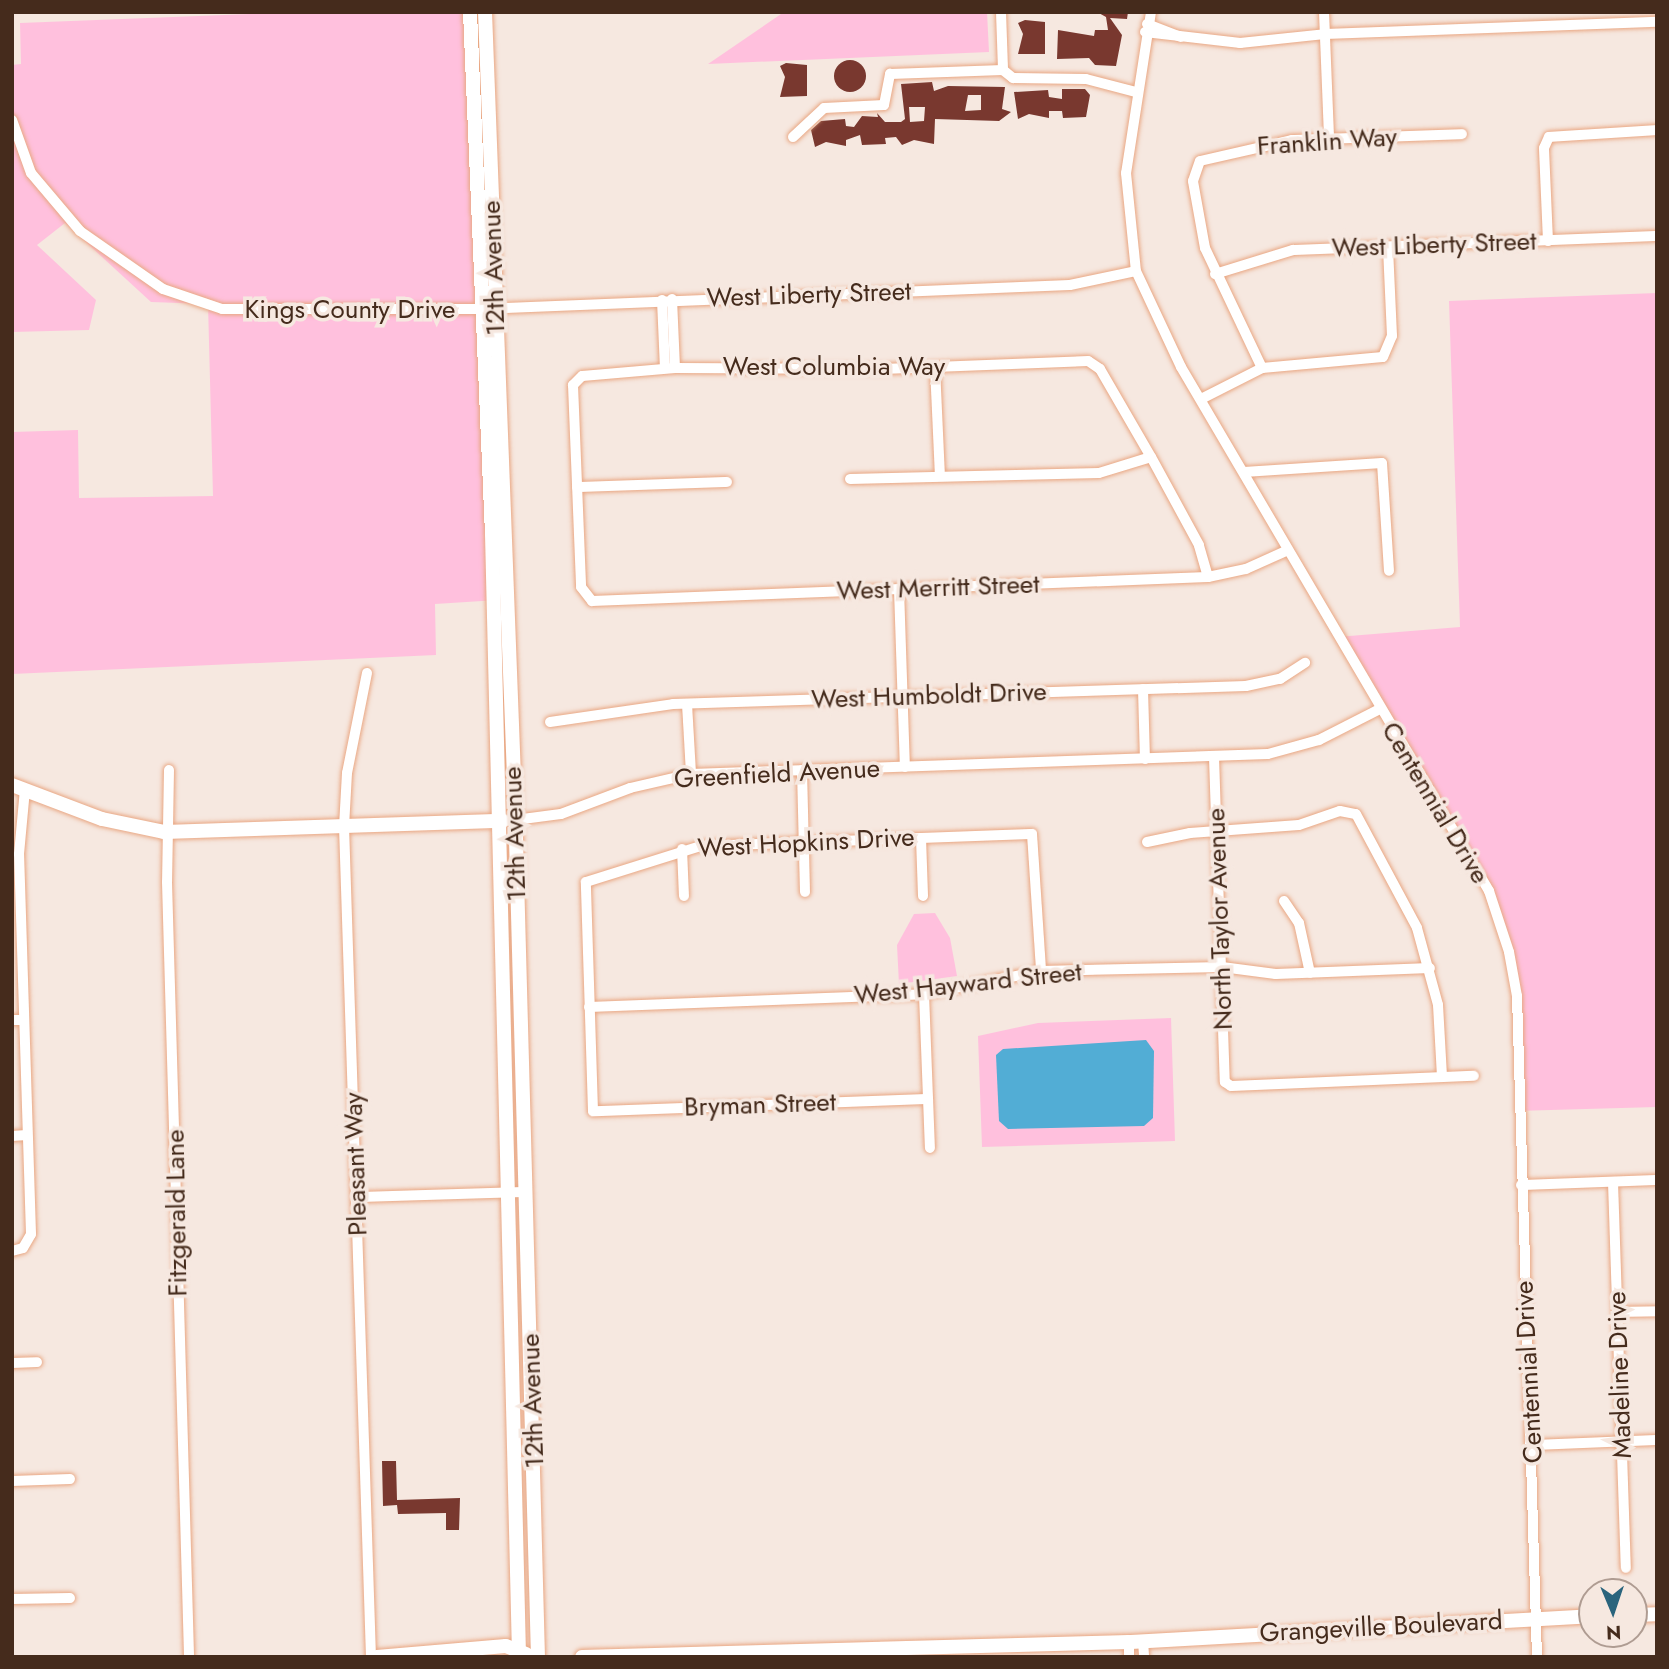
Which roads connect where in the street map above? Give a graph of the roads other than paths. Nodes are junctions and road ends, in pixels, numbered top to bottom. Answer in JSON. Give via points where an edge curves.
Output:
{"nodes":[{"id":1,"x":470,"y":12,"type":"edge"},
{"id":2,"x":476,"y":12,"type":"edge"},
{"id":3,"x":485,"y":12,"type":"edge"},
{"id":4,"x":1001,"y":12,"type":"edge"},
{"id":5,"x":1151,"y":12,"type":"edge"},
{"id":6,"x":1324,"y":12,"type":"edge"},
{"id":7,"x":1657,"y":22,"type":"edge"},
{"id":8,"x":1146,"y":28,"type":"junction"},
{"id":9,"x":1325,"y":34,"type":"junction"},
{"id":10,"x":486,"y":61,"type":"junction"},
{"id":11,"x":1003,"y":70,"type":"junction"},
{"id":12,"x":1136,"y":92,"type":"junction"},
{"id":13,"x":12,"y":120,"type":"edge"},
{"id":14,"x":1657,"y":130,"type":"edge"},
{"id":15,"x":1462,"y":134,"type":"dead end"},
{"id":16,"x":793,"y":137,"type":"dead end"},
{"id":17,"x":1329,"y":138,"type":"junction"},
{"id":18,"x":1657,"y":236,"type":"edge"},
{"id":19,"x":1548,"y":241,"type":"junction"},
{"id":20,"x":1388,"y":247,"type":"junction"},
{"id":21,"x":1136,"y":271,"type":"junction"},
{"id":22,"x":1214,"y":274,"type":"junction"},
{"id":23,"x":667,"y":300,"type":"junction"},
{"id":24,"x":488,"y":309,"type":"junction"},
{"id":25,"x":936,"y":367,"type":"junction"},
{"id":26,"x":670,"y":368,"type":"junction"},
{"id":27,"x":1262,"y":368,"type":"junction"},
{"id":28,"x":1201,"y":399,"type":"junction"},
{"id":29,"x":1151,"y":457,"type":"junction"},
{"id":30,"x":1244,"y":472,"type":"junction"},
{"id":31,"x":940,"y":475,"type":"junction"},
{"id":32,"x":850,"y":479,"type":"dead end"},
{"id":33,"x":727,"y":482,"type":"dead end"},
{"id":34,"x":577,"y":487,"type":"junction"},
{"id":35,"x":1286,"y":551,"type":"junction"},
{"id":36,"x":1389,"y":571,"type":"dead end"},
{"id":37,"x":1208,"y":578,"type":"junction"},
{"id":38,"x":899,"y":589,"type":"junction"},
{"id":39,"x":1306,"y":663,"type":"dead end"},
{"id":40,"x":367,"y":673,"type":"dead end"},
{"id":41,"x":1143,"y":689,"type":"junction"},
{"id":42,"x":903,"y":697,"type":"junction"},
{"id":43,"x":687,"y":704,"type":"junction"},
{"id":44,"x":1378,"y":710,"type":"junction"},
{"id":45,"x":550,"y":722,"type":"dead end"},
{"id":46,"x":1214,"y":757,"type":"junction"},
{"id":47,"x":1145,"y":759,"type":"junction"},
{"id":48,"x":905,"y":767,"type":"junction"},
{"id":49,"x":169,"y":770,"type":"dead end"},
{"id":50,"x":802,"y":770,"type":"junction"},
{"id":51,"x":691,"y":775,"type":"junction"},
{"id":52,"x":19,"y":787,"type":"edge"},
{"id":53,"x":515,"y":820,"type":"junction"},
{"id":54,"x":497,"y":821,"type":"junction"},
{"id":55,"x":344,"y":826,"type":"junction"},
{"id":56,"x":1217,"y":830,"type":"junction"},
{"id":57,"x":167,"y":832,"type":"junction"},
{"id":58,"x":921,"y":838,"type":"junction"},
{"id":59,"x":804,"y":842,"type":"junction"},
{"id":60,"x":1147,"y":842,"type":"dead end"},
{"id":61,"x":682,"y":849,"type":"junction"},
{"id":62,"x":805,"y":892,"type":"dead end"},
{"id":63,"x":684,"y":896,"type":"dead end"},
{"id":64,"x":923,"y":896,"type":"dead end"},
{"id":65,"x":1284,"y":901,"type":"dead end"},
{"id":66,"x":16,"y":905,"type":"edge"},
{"id":67,"x":1222,"y":967,"type":"junction"},
{"id":68,"x":1430,"y":968,"type":"junction"},
{"id":69,"x":1041,"y":971,"type":"junction"},
{"id":70,"x":1310,"y":973,"type":"junction"},
{"id":71,"x":924,"y":994,"type":"junction"},
{"id":72,"x":589,"y":1007,"type":"junction"},
{"id":73,"x":12,"y":1020,"type":"edge"},
{"id":74,"x":24,"y":1020,"type":"junction"},
{"id":75,"x":1474,"y":1076,"type":"dead end"},
{"id":76,"x":1441,"y":1077,"type":"junction"},
{"id":77,"x":928,"y":1099,"type":"junction"},
{"id":78,"x":27,"y":1135,"type":"junction"},
{"id":79,"x":12,"y":1136,"type":"edge"},
{"id":80,"x":930,"y":1148,"type":"dead end"},
{"id":81,"x":1657,"y":1180,"type":"edge"},
{"id":82,"x":1613,"y":1182,"type":"junction"},
{"id":83,"x":1521,"y":1185,"type":"junction"},
{"id":84,"x":510,"y":1192,"type":"junction"},
{"id":85,"x":526,"y":1192,"type":"junction"},
{"id":86,"x":357,"y":1197,"type":"junction"},
{"id":87,"x":12,"y":1251,"type":"edge"},
{"id":88,"x":1657,"y":1311,"type":"edge"},
{"id":89,"x":1618,"y":1312,"type":"junction"},
{"id":90,"x":37,"y":1362,"type":"dead end"},
{"id":91,"x":12,"y":1363,"type":"edge"},
{"id":92,"x":1657,"y":1440,"type":"edge"},
{"id":93,"x":1622,"y":1441,"type":"junction"},
{"id":94,"x":1533,"y":1445,"type":"junction"},
{"id":95,"x":70,"y":1479,"type":"dead end"},
{"id":96,"x":12,"y":1481,"type":"edge"},
{"id":97,"x":1626,"y":1568,"type":"dead end"},
{"id":98,"x":69,"y":1598,"type":"dead end"},
{"id":99,"x":12,"y":1599,"type":"edge"},
{"id":100,"x":1578,"y":1617,"type":"edge"},
{"id":101,"x":1537,"y":1618,"type":"junction"},
{"id":102,"x":1134,"y":1646,"type":"edge"},
{"id":103,"x":519,"y":1654,"type":"edge"},
{"id":104,"x":189,"y":1657,"type":"edge"},
{"id":105,"x":371,"y":1657,"type":"edge"},
{"id":106,"x":377,"y":1657,"type":"edge"},
{"id":107,"x":536,"y":1657,"type":"edge"},
{"id":108,"x":582,"y":1657,"type":"edge"},
{"id":109,"x":1144,"y":1657,"type":"edge"},
{"id":110,"x":1537,"y":1657,"type":"edge"}],
"edges":[{"from":1,"to":24,"type":"main road","name":"12th Avenue"},
{"from":2,"to":10,"type":"main road","via":[[478,44]]},
{"from":3,"to":10,"type":"main road","name":"12th Avenue"},
{"from":4,"to":11,"type":"street"},
{"from":5,"to":8,"type":"street","name":"Centennial Drive"},
{"from":6,"to":9,"type":"street"},
{"from":7,"to":9,"type":"street"},
{"from":8,"to":9,"type":"street","via":[[1240,43]]},
{"from":8,"to":12,"type":"street","name":"Centennial Drive"},
{"from":9,"to":17,"type":"street"},
{"from":10,"to":24,"type":"main road","name":"12th Avenue"},
{"from":11,"to":12,"type":"street","via":[[1013,78],[1086,79]]},
{"from":11,"to":16,"type":"street","via":[[890,74],[884,105],[824,108]]},
{"from":12,"to":21,"type":"street","name":"Centennial Drive","via":[[1126,173]]},
{"from":13,"to":24,"type":"street","name":"Kings County Drive","via":[[31,173],[51,201],[80,231],[163,289],[222,309],[264,313]]},
{"from":14,"to":19,"type":"street","via":[[1552,135],[1547,140]]},
{"from":15,"to":17,"type":"street","name":"Franklin Way"},
{"from":17,"to":22,"type":"street","name":"Franklin Way","via":[[1260,144],[1207,158],[1196,166],[1196,201]]},
{"from":18,"to":19,"type":"street","name":"West Liberty Street"},
{"from":19,"to":20,"type":"street","name":"West Liberty Street"},
{"from":20,"to":22,"type":"street","name":"West Liberty Street","via":[[1267,254]]},
{"from":20,"to":27,"type":"street","via":[[1388,353]]},
{"from":21,"to":23,"type":"street","name":"West Liberty Street","via":[[1070,285]]},
{"from":21,"to":28,"type":"street","name":"Centennial Drive","via":[[1161,331]]},
{"from":22,"to":27,"type":"street"},
{"from":23,"to":24,"type":"street","name":"West Liberty Street"},
{"from":23,"to":26,"type":"street"},
{"from":24,"to":53,"type":"main road","name":"12th Avenue"},
{"from":24,"to":54,"type":"main road","name":"12th Avenue"},
{"from":25,"to":26,"type":"street","name":"West Columbia Way"},
{"from":25,"to":29,"type":"street","name":"West Columbia Way","via":[[1094,363]]},
{"from":25,"to":31,"type":"street"},
{"from":26,"to":34,"type":"street","name":"West Columbia Way","via":[[575,379]]},
{"from":27,"to":28,"type":"street"},
{"from":28,"to":30,"type":"street","name":"Centennial Drive"},
{"from":29,"to":31,"type":"street","via":[[1100,473]]},
{"from":29,"to":37,"type":"street","via":[[1199,545]]},
{"from":30,"to":35,"type":"street","name":"Centennial Drive"},
{"from":30,"to":36,"type":"street","via":[[1266,467],[1382,463]]},
{"from":31,"to":32,"type":"street"},
{"from":33,"to":34,"type":"street"},
{"from":34,"to":38,"type":"street","name":"West Merritt Street","via":[[586,598]]},
{"from":35,"to":37,"type":"street","name":"West Merritt Street","via":[[1246,569]]},
{"from":35,"to":44,"type":"street","name":"Centennial Drive"},
{"from":37,"to":38,"type":"street","name":"West Merritt Street"},
{"from":38,"to":42,"type":"street"},
{"from":39,"to":41,"type":"street","name":"West Humboldt Drive","via":[[1265,684]]},
{"from":40,"to":55,"type":"street","name":"Pleasant Way","via":[[347,773]]},
{"from":41,"to":42,"type":"street","name":"West Humboldt Drive"},
{"from":41,"to":47,"type":"street"},
{"from":42,"to":43,"type":"street","name":"West Humboldt Drive"},
{"from":42,"to":48,"type":"street"},
{"from":43,"to":45,"type":"street","name":"West Humboldt Drive"},
{"from":43,"to":51,"type":"street"},
{"from":44,"to":46,"type":"street","name":"Greenfield Avenue","via":[[1298,747]]},
{"from":44,"to":83,"type":"street","name":"Centennial Drive","via":[[1489,891],[1501,923],[1517,996]]},
{"from":46,"to":47,"type":"street","name":"Greenfield Avenue"},
{"from":46,"to":56,"type":"street","name":"North Taylor Avenue"},
{"from":47,"to":48,"type":"street","name":"Greenfield Avenue"},
{"from":48,"to":50,"type":"street","name":"Greenfield Avenue"},
{"from":49,"to":57,"type":"street","name":"Fitzgerald Lane"},
{"from":50,"to":51,"type":"street","name":"Greenfield Avenue"},
{"from":50,"to":59,"type":"street"},
{"from":51,"to":53,"type":"street","name":"Greenfield Avenue","via":[[630,788],[561,814]]},
{"from":52,"to":57,"type":"main road","name":"Greenfield Avenue","via":[[102,819]]},
{"from":52,"to":66,"type":"street"},
{"from":53,"to":54,"type":"main road","name":"Greenfield Avenue"},
{"from":53,"to":85,"type":"main road","name":"12th Avenue"},
{"from":54,"to":55,"type":"main road","name":"Greenfield Avenue"},
{"from":54,"to":84,"type":"main road","name":"12th Avenue"},
{"from":55,"to":57,"type":"main road","name":"Greenfield Avenue"},
{"from":55,"to":86,"type":"street","name":"Pleasant Way"},
{"from":56,"to":60,"type":"street"},
{"from":56,"to":67,"type":"street","name":"North Taylor Avenue"},
{"from":56,"to":68,"type":"street","via":[[1299,825],[1349,810],[1400,892]]},
{"from":57,"to":104,"type":"street","name":"Fitzgerald Lane"},
{"from":58,"to":59,"type":"street","name":"West Hopkins Drive"},
{"from":58,"to":64,"type":"street"},
{"from":58,"to":69,"type":"street","name":"West Hopkins Drive","via":[[1032,834]]},
{"from":59,"to":61,"type":"street","name":"West Hopkins Drive"},
{"from":59,"to":62,"type":"street"},
{"from":61,"to":63,"type":"street"},
{"from":61,"to":72,"type":"street","name":"West Hopkins Drive","via":[[586,882]]},
{"from":65,"to":70,"type":"street","via":[[1299,923]]},
{"from":66,"to":74,"type":"street"},
{"from":67,"to":69,"type":"street","name":"West Hayward Street"},
{"from":67,"to":70,"type":"street","name":"West Hayward Street"},
{"from":67,"to":76,"type":"street","name":"North Taylor Avenue","via":[[1225,1082],[1231,1086]]},
{"from":68,"to":70,"type":"street","name":"West Hayward Street"},
{"from":68,"to":76,"type":"street","via":[[1438,1005]]},
{"from":69,"to":71,"type":"street","name":"West Hayward Street"},
{"from":71,"to":72,"type":"street","name":"West Hayward Street"},
{"from":71,"to":77,"type":"street"},
{"from":72,"to":77,"type":"street","name":"Bryman Street","via":[[593,1111]]},
{"from":73,"to":74,"type":"street"},
{"from":74,"to":78,"type":"street"},
{"from":75,"to":76,"type":"street"},
{"from":77,"to":80,"type":"street"},
{"from":78,"to":79,"type":"street"},
{"from":78,"to":87,"type":"street","via":[[28,1241]]},
{"from":81,"to":82,"type":"street"},
{"from":82,"to":83,"type":"street"},
{"from":82,"to":89,"type":"street","name":"Madeline Drive"},
{"from":83,"to":94,"type":"street","name":"Centennial Drive"},
{"from":84,"to":85,"type":"street"},
{"from":84,"to":86,"type":"street"},
{"from":84,"to":103,"type":"main road","name":"12th Avenue"},
{"from":85,"to":107,"type":"main road","name":"12th Avenue"},
{"from":86,"to":105,"type":"street","name":"Pleasant Way"},
{"from":88,"to":89,"type":"street"},
{"from":89,"to":93,"type":"street","name":"Madeline Drive"},
{"from":90,"to":91,"type":"street"},
{"from":92,"to":93,"type":"street"},
{"from":93,"to":94,"type":"street"},
{"from":93,"to":97,"type":"street","name":"Madeline Drive"},
{"from":94,"to":101,"type":"street","name":"Centennial Drive"},
{"from":95,"to":96,"type":"street"},
{"from":98,"to":99,"type":"street"},
{"from":100,"to":101,"type":"main road","name":"Grangeville Boulevard"},
{"from":101,"to":102,"type":"main road","name":"Grangeville Boulevard"},
{"from":101,"to":110,"type":"street","name":"Centennial Drive"},
{"from":102,"to":108,"type":"main road","name":"Grangeville Boulevard"},
{"from":102,"to":109,"type":"street"},
{"from":103,"to":106,"type":"main road","via":[[506,1646]]},
{"from":103,"to":107,"type":"main road"}]}
